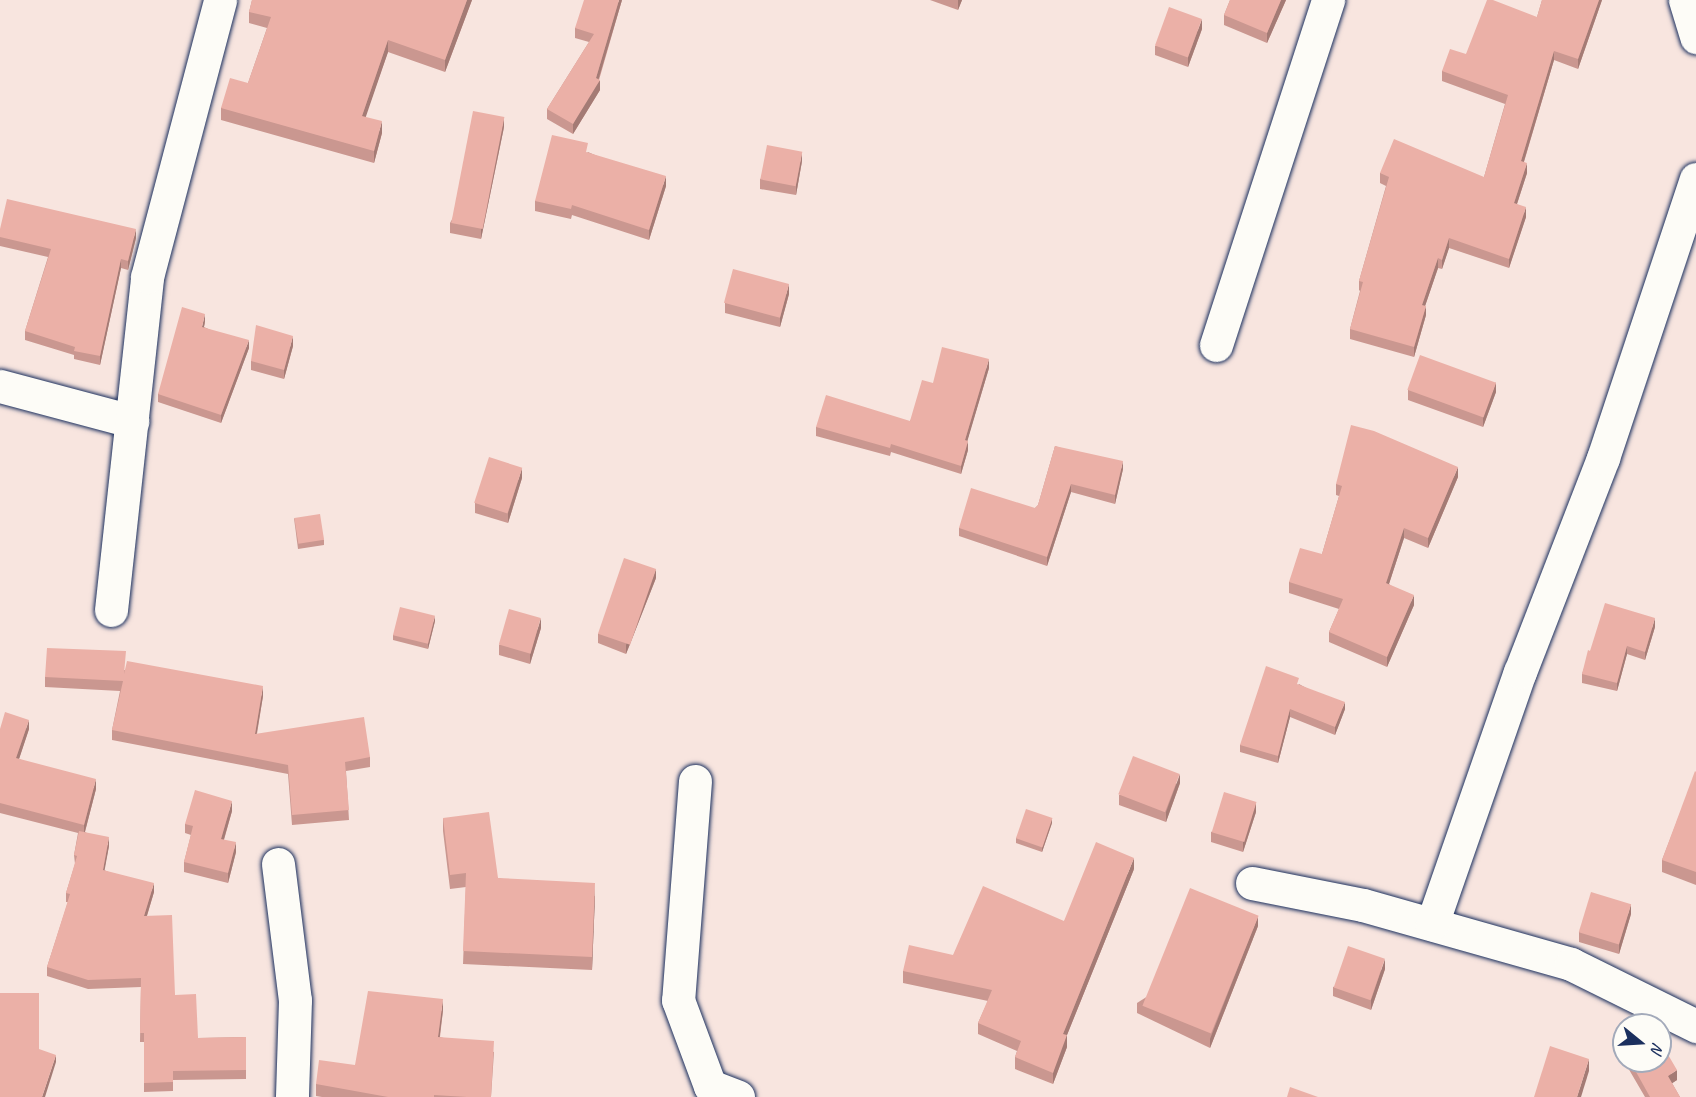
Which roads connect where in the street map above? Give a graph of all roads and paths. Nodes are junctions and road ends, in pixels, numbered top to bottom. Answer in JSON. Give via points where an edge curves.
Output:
{"nodes":[{"id":1,"x":219,"y":0,"type":"edge"},
{"id":2,"x":1328,"y":0,"type":"edge"},
{"id":3,"x":1684,"y":0,"type":"edge"},
{"id":4,"x":1696,"y":37,"type":"edge"},
{"id":5,"x":1696,"y":179,"type":"edge"},
{"id":6,"x":1216,"y":345,"type":"dead end"},
{"id":7,"x":0,"y":386,"type":"edge"},
{"id":8,"x":132,"y":421,"type":"junction"},
{"id":9,"x":111,"y":610,"type":"dead end"},
{"id":10,"x":695,"y":781,"type":"dead end"},
{"id":11,"x":278,"y":864,"type":"dead end"},
{"id":12,"x":1252,"y":883,"type":"dead end"},
{"id":13,"x":1432,"y":924,"type":"junction"},
{"id":14,"x":1696,"y":1026,"type":"edge"},
{"id":15,"x":292,"y":1097,"type":"edge"},
{"id":16,"x":738,"y":1097,"type":"edge"}],
"edges":[{"from":1,"to":8,"type":"street","via":[[147,277]]},
{"from":2,"to":6,"type":"street"},
{"from":3,"to":4,"type":"street"},
{"from":5,"to":13,"type":"street","via":[[1603,458],[1520,672]]},
{"from":7,"to":8,"type":"street"},
{"from":8,"to":9,"type":"street"},
{"from":10,"to":16,"type":"street","via":[[678,1000],[710,1086]]},
{"from":11,"to":15,"type":"street","via":[[295,1000]]},
{"from":12,"to":13,"type":"street","via":[[1363,905]]},
{"from":13,"to":14,"type":"street","via":[[1571,964]]}]}
